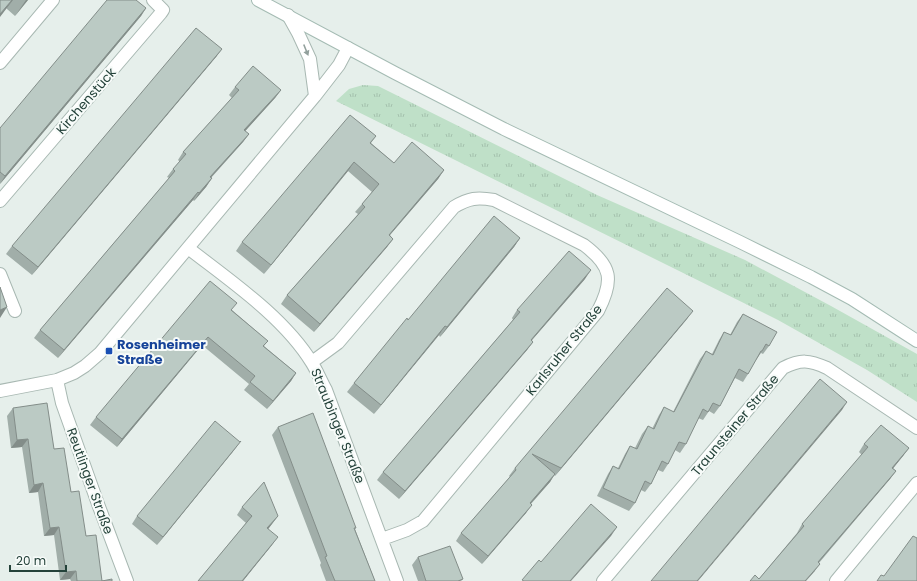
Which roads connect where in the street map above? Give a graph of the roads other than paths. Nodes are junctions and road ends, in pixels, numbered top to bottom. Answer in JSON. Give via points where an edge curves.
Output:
{"nodes":[{"id":1,"x":53,"y":0,"type":"edge"},
{"id":2,"x":153,"y":0,"type":"edge"},
{"id":3,"x":258,"y":0,"type":"edge"},
{"id":4,"x":288,"y":15,"type":"junction"},
{"id":5,"x":348,"y":48,"type":"junction"},
{"id":6,"x":0,"y":63,"type":"edge"},
{"id":7,"x":315,"y":96,"type":"junction"},
{"id":8,"x":0,"y":201,"type":"edge"},
{"id":9,"x":188,"y":248,"type":"junction"},
{"id":10,"x":0,"y":274,"type":"edge"},
{"id":11,"x":14,"y":311,"type":"dead end"},
{"id":12,"x":917,"y":341,"type":"edge"},
{"id":13,"x":312,"y":362,"type":"junction"},
{"id":14,"x":57,"y":380,"type":"junction"},
{"id":15,"x":0,"y":391,"type":"edge"},
{"id":16,"x":917,"y":428,"type":"edge"},
{"id":17,"x":917,"y":483,"type":"edge"},
{"id":18,"x":382,"y":539,"type":"junction"},
{"id":19,"x":127,"y":581,"type":"edge"},
{"id":20,"x":397,"y":581,"type":"edge"},
{"id":21,"x":603,"y":581,"type":"edge"},
{"id":22,"x":836,"y":581,"type":"edge"}],
"edges":[{"from":1,"to":6,"type":"street"},
{"from":2,"to":8,"type":"street","name":"Kirchenstück","via":[[161,6],[162,13]]},
{"from":3,"to":4,"type":"street"},
{"from":4,"to":5,"type":"street"},
{"from":4,"to":7,"type":"street","one_way":true,"via":[[310,59]]},
{"from":5,"to":7,"type":"street","via":[[339,65]]},
{"from":5,"to":12,"type":"street","via":[[504,129],[811,277],[852,299]]},
{"from":7,"to":9,"type":"street"},
{"from":9,"to":13,"type":"street","name":"Straubinger Straße","via":[[274,318]]},
{"from":9,"to":14,"type":"street","via":[[100,353],[74,373]]},
{"from":10,"to":11,"type":"street"},
{"from":13,"to":18,"type":"street","name":"Straubinger Straße","via":[[326,390]]},
{"from":13,"to":18,"type":"street","name":"Karlsruher Straße","via":[[338,344],[454,207],[465,200],[494,200],[584,245],[597,255],[605,266],[608,281],[606,295],[598,311],[423,521]]},
{"from":14,"to":15,"type":"street"},
{"from":14,"to":19,"type":"street","name":"Reutlinger Straße","via":[[65,410]]},
{"from":16,"to":21,"type":"street","name":"Traunsteiner Straße","via":[[827,368],[814,362],[795,362],[783,368]]},
{"from":17,"to":22,"type":"street"},
{"from":18,"to":20,"type":"street","name":"Straubinger Straße"}]}
